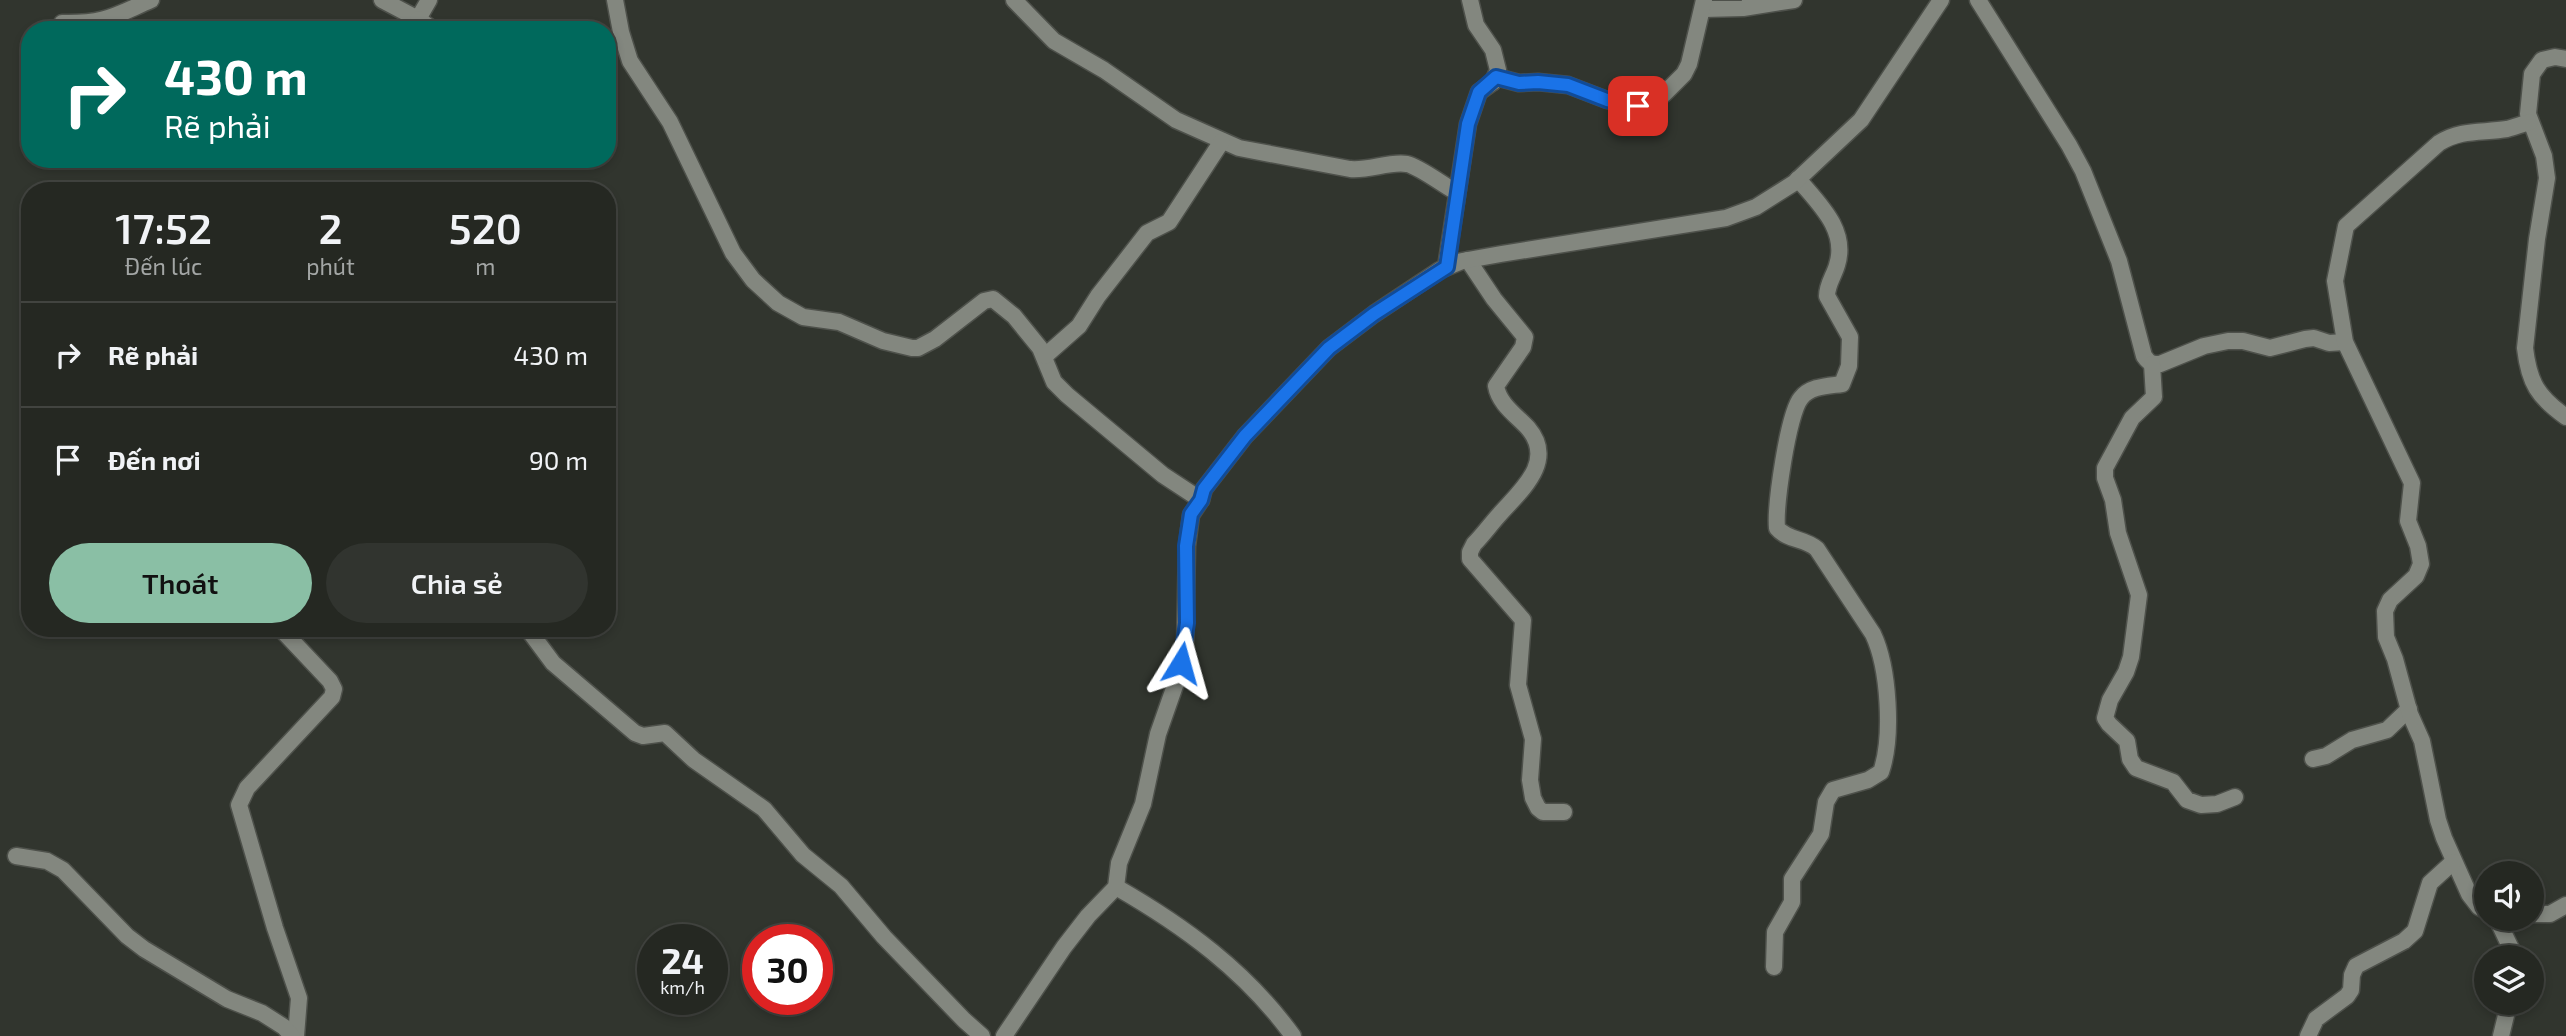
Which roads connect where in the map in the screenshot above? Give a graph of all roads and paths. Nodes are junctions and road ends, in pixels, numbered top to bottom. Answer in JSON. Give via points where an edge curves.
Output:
{"nodes":[{"id":1,"x":151,"y":0,"type":"edge"},
{"id":2,"x":382,"y":0,"type":"edge"},
{"id":3,"x":429,"y":0,"type":"edge"},
{"id":4,"x":615,"y":0,"type":"edge"},
{"id":5,"x":1014,"y":0,"type":"edge"},
{"id":6,"x":1470,"y":0,"type":"edge"},
{"id":7,"x":1794,"y":0,"type":"edge"},
{"id":8,"x":1941,"y":0,"type":"edge"},
{"id":9,"x":1978,"y":0,"type":"edge"},
{"id":10,"x":1704,"y":5,"type":"edge"},
{"id":11,"x":418,"y":19,"type":"junction"},
{"id":12,"x":102,"y":21,"type":"edge"},
{"id":13,"x":421,"y":21,"type":"edge"},
{"id":14,"x":2566,"y":59,"type":"edge"},
{"id":15,"x":1493,"y":82,"type":"junction"},
{"id":16,"x":2530,"y":122,"type":"junction"},
{"id":17,"x":1222,"y":141,"type":"junction"},
{"id":18,"x":1798,"y":179,"type":"junction"},
{"id":19,"x":1456,"y":192,"type":"junction"},
{"id":20,"x":1468,"y":260,"type":"junction"},
{"id":21,"x":1447,"y":267,"type":"junction"},
{"id":22,"x":2345,"y":342,"type":"junction"},
{"id":23,"x":1045,"y":356,"type":"junction"},
{"id":24,"x":2152,"y":364,"type":"junction"},
{"id":25,"x":2566,"y":417,"type":"edge"},
{"id":26,"x":1201,"y":500,"type":"junction"},
{"id":27,"x":288,"y":637,"type":"edge"},
{"id":28,"x":534,"y":637,"type":"edge"},
{"id":29,"x":2409,"y":709,"type":"junction"},
{"id":30,"x":2313,"y":759,"type":"dead end"},
{"id":31,"x":2235,"y":796,"type":"dead end"},
{"id":32,"x":1564,"y":811,"type":"dead end"},
{"id":33,"x":16,"y":856,"type":"dead end"},
{"id":34,"x":2454,"y":862,"type":"junction"},
{"id":35,"x":1116,"y":887,"type":"junction"},
{"id":36,"x":2474,"y":900,"type":"edge"},
{"id":37,"x":2566,"y":905,"type":"edge"},
{"id":38,"x":2544,"y":914,"type":"edge"},
{"id":39,"x":1774,"y":967,"type":"dead end"},
{"id":40,"x":2506,"y":1015,"type":"edge"},
{"id":41,"x":294,"y":1036,"type":"edge"},
{"id":42,"x":982,"y":1036,"type":"edge"},
{"id":43,"x":1004,"y":1036,"type":"edge"},
{"id":44,"x":1293,"y":1036,"type":"edge"},
{"id":45,"x":2308,"y":1036,"type":"edge"},
{"id":46,"x":2501,"y":1036,"type":"edge"}],
"edges":[{"from":1,"to":12,"type":"street"},
{"from":2,"to":11,"type":"street"},
{"from":3,"to":11,"type":"street"},
{"from":4,"to":23,"type":"street","via":[[630,61],[670,122],[733,253],[778,303],[803,317],[839,322],[883,341],[918,348],[993,299],[1014,316]]},
{"from":5,"to":17,"type":"street","via":[[1054,41],[1176,120]]},
{"from":6,"to":15,"type":"street","via":[[1476,25],[1496,59]]},
{"from":7,"to":10,"type":"street","via":[[1743,8]]},
{"from":8,"to":18,"type":"street","via":[[1861,120]]},
{"from":9,"to":24,"type":"street","via":[[2083,171],[2119,261],[2144,356]]},
{"from":10,"to":15,"type":"street","via":[[1684,74],[1664,94],[1644,104],[1607,100],[1568,85],[1496,77]]},
{"from":11,"to":13,"type":"street"},
{"from":14,"to":16,"type":"street","via":[[2549,58],[2535,67]]},
{"from":15,"to":19,"type":"street","via":[[1479,92],[1472,110]]},
{"from":16,"to":22,"type":"street","via":[[2449,137],[2352,219],[2343,233],[2336,281]]},
{"from":16,"to":25,"type":"street","via":[[2544,156],[2547,178],[2526,357],[2538,394]]},
{"from":17,"to":19,"type":"street","via":[[1258,153],[1350,169],[1410,165]]},
{"from":17,"to":23,"type":"street","via":[[1169,222],[1147,233],[1079,326]]},
{"from":18,"to":20,"type":"street","via":[[1756,207],[1726,218]]},
{"from":18,"to":39,"type":"street","via":[[1824,210],[1841,242],[1827,296],[1849,333],[1849,366],[1842,384],[1811,390],[1793,412],[1777,528],[1817,549],[1878,643],[1888,744],[1881,772],[1833,790],[1826,802],[1821,834],[1792,879],[1792,902],[1775,932]]},
{"from":19,"to":21,"type":"street"},
{"from":20,"to":21,"type":"street"},
{"from":20,"to":32,"type":"street","via":[[1525,337],[1524,347],[1497,381],[1496,390],[1533,435],[1537,458],[1532,478],[1474,544],[1471,559],[1523,620],[1518,685],[1533,739],[1531,789],[1540,810]]},
{"from":21,"to":26,"type":"street","via":[[1329,348],[1245,436],[1204,489]]},
{"from":22,"to":24,"type":"street","via":[[2305,339],[2270,348],[2228,341]]},
{"from":22,"to":29,"type":"street","via":[[2413,482],[2408,521],[2421,564],[2416,576],[2390,600],[2384,622]]},
{"from":23,"to":26,"type":"street","via":[[1054,382],[1067,395],[1163,475]]},
{"from":24,"to":31,"type":"street","via":[[2154,397],[2132,418],[2105,468],[2118,534],[2139,595],[2126,673],[2105,718],[2127,741],[2136,768],[2173,782],[2188,800],[2217,804]]},
{"from":26,"to":35,"type":"street","via":[[1191,514],[1186,546],[1187,623],[1180,667],[1158,734],[1143,804],[1119,863]]},
{"from":27,"to":41,"type":"street","via":[[334,689],[247,788],[239,806],[299,998]]},
{"from":28,"to":42,"type":"street","via":[[553,663],[635,733],[665,733],[694,760],[764,809],[803,855],[841,886],[884,937]]},
{"from":29,"to":30,"type":"street","via":[[2387,730]]},
{"from":29,"to":34,"type":"street"},
{"from":33,"to":41,"type":"street","via":[[47,861],[63,870],[145,949],[227,999],[262,1013]]},
{"from":34,"to":36,"type":"street"},
{"from":34,"to":45,"type":"street","via":[[2430,883],[2414,931],[2404,941],[2356,965],[2347,996],[2316,1019]]},
{"from":35,"to":43,"type":"street","via":[[1088,916]]},
{"from":35,"to":44,"type":"street","via":[[1209,946]]},
{"from":37,"to":38,"type":"street"},
{"from":40,"to":46,"type":"street"}]}
